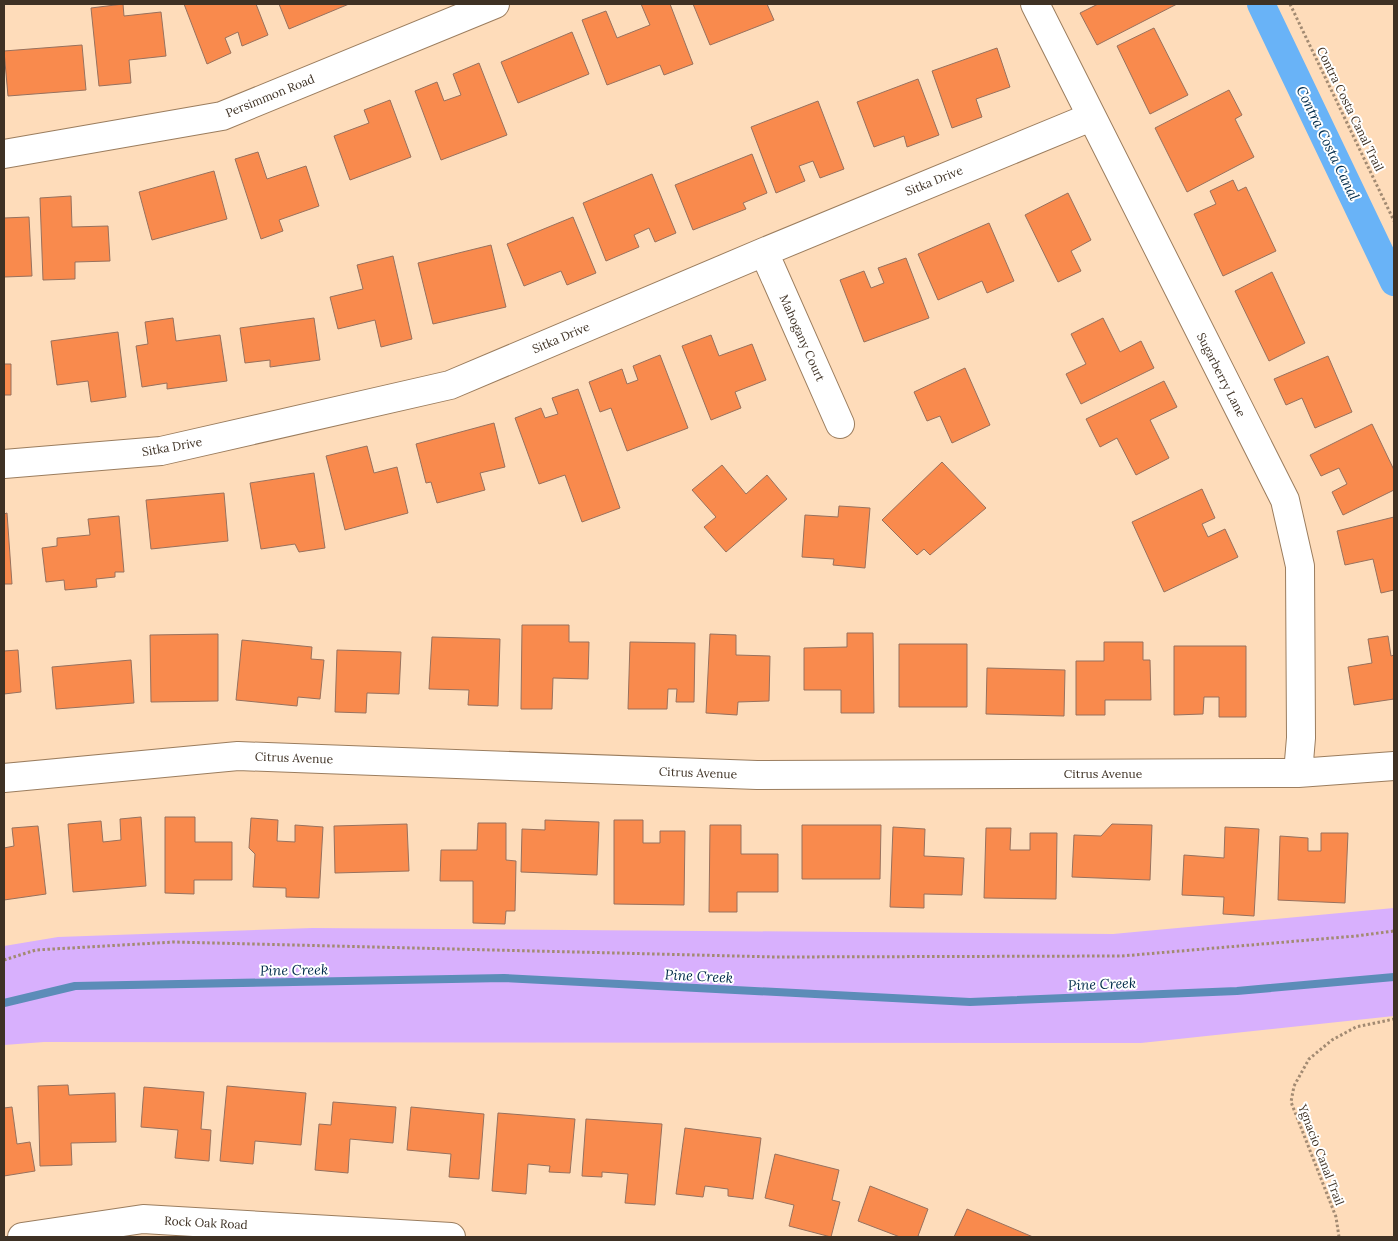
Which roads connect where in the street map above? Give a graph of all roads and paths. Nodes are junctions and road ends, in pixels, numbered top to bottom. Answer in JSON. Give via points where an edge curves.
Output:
{"nodes":[{"id":1,"x":495,"y":4,"type":"edge"},
{"id":2,"x":1035,"y":4,"type":"edge"},
{"id":3,"x":1290,"y":4,"type":"edge"},
{"id":4,"x":1091,"y":117,"type":"junction"},
{"id":5,"x":4,"y":154,"type":"edge"},
{"id":6,"x":1394,"y":221,"type":"edge"},
{"id":7,"x":764,"y":252,"type":"junction"},
{"id":8,"x":840,"y":424,"type":"dead end"},
{"id":9,"x":4,"y":464,"type":"edge"},
{"id":10,"x":1394,"y":766,"type":"edge"},
{"id":11,"x":1298,"y":772,"type":"junction"},
{"id":12,"x":4,"y":778,"type":"edge"},
{"id":13,"x":1394,"y":931,"type":"edge"},
{"id":14,"x":4,"y":960,"type":"edge"},
{"id":15,"x":1394,"y":1019,"type":"edge"},
{"id":16,"x":22,"y":1237,"type":"edge"},
{"id":17,"x":451,"y":1237,"type":"edge"},
{"id":18,"x":1339,"y":1237,"type":"edge"}],
"edges":[{"from":1,"to":5,"type":"street","name":"Persimmon Road","via":[[222,116]]},
{"from":2,"to":4,"type":"street","name":"Sugarberry Lane"},
{"from":3,"to":6,"type":"path","name":"Contra Costa Canal Trail"},
{"from":4,"to":7,"type":"street","name":"Sitka Drive"},
{"from":4,"to":11,"type":"street","name":"Sugarberry Lane","via":[[1285,500],[1300,566],[1301,738]]},
{"from":7,"to":8,"type":"street","name":"Mahogany Court"},
{"from":7,"to":9,"type":"street","name":"Sitka Drive","via":[[450,385],[161,451]]},
{"from":10,"to":11,"type":"street","name":"Citrus Avenue"},
{"from":11,"to":12,"type":"street","name":"Citrus Avenue","via":[[757,775],[238,756]]},
{"from":13,"to":14,"type":"path","via":[[1122,956],[774,957],[174,942],[36,950]]},
{"from":15,"to":18,"type":"path","name":"Ygnacio Canal Trail","via":[[1356,1027],[1332,1040],[1309,1059],[1294,1086],[1291,1102],[1336,1217]]},
{"from":16,"to":17,"type":"street","name":"Rock Oak Road","via":[[143,1219]]}]}
